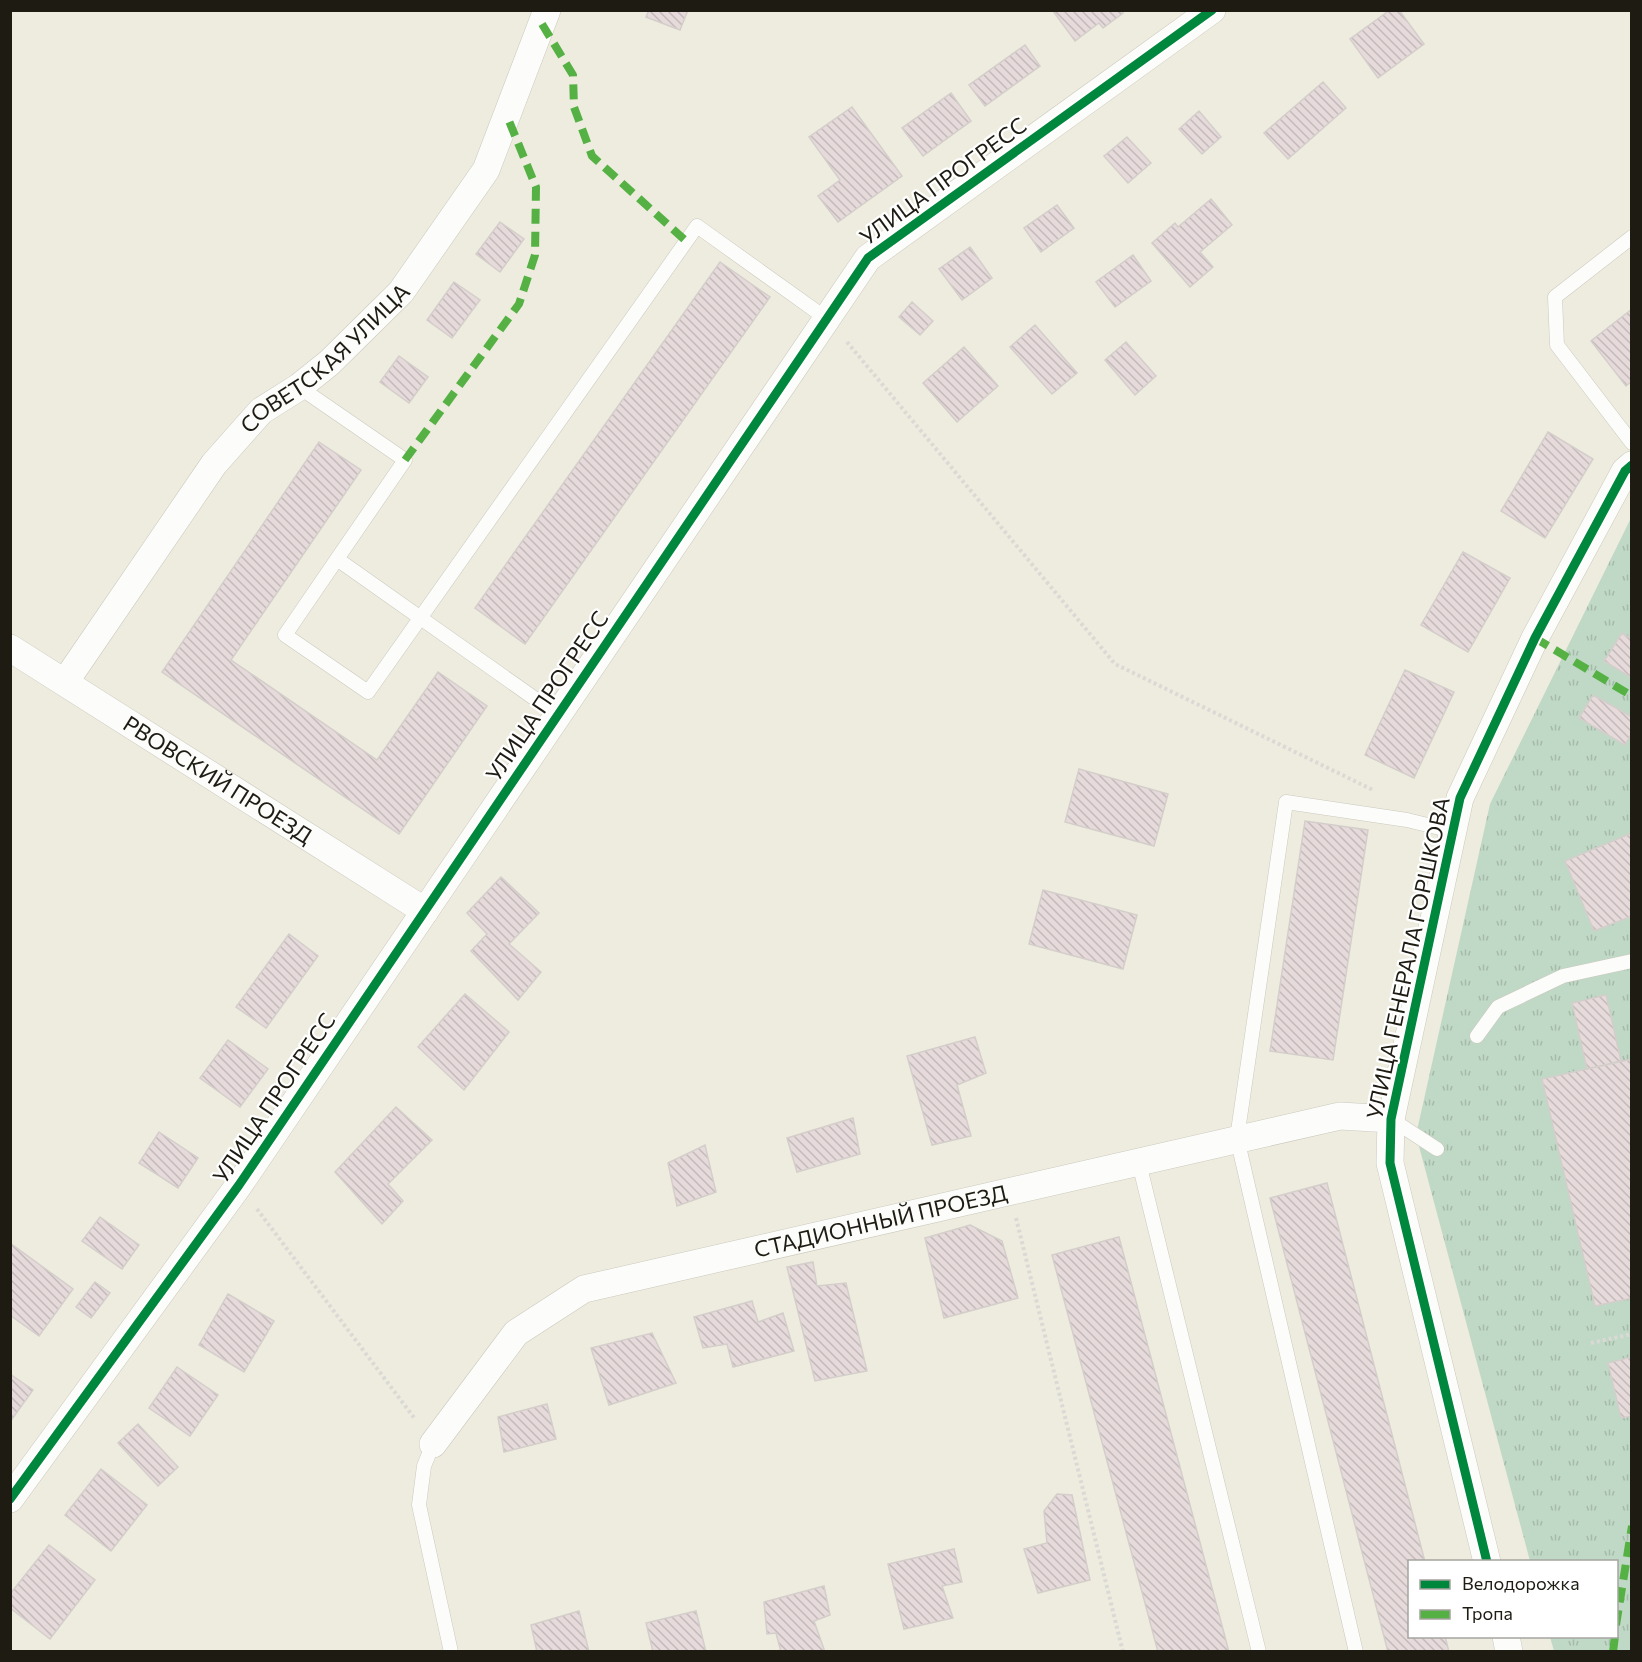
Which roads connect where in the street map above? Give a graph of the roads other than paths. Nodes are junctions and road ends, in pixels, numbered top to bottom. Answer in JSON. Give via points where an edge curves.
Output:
{"nodes":[{"id":1,"x":547,"y":10,"type":"edge"},
{"id":2,"x":1212,"y":10,"type":"edge"},
{"id":3,"x":1632,"y":237,"type":"edge"},
{"id":4,"x":827,"y":319,"type":"junction"},
{"id":5,"x":299,"y":387,"type":"junction"},
{"id":6,"x":1632,"y":443,"type":"edge"},
{"id":7,"x":1632,"y":465,"type":"edge"},
{"id":8,"x":337,"y":559,"type":"junction"},
{"id":9,"x":420,"y":615,"type":"junction"},
{"id":10,"x":10,"y":648,"type":"edge"},
{"id":11,"x":65,"y":682,"type":"junction"},
{"id":12,"x":558,"y":715,"type":"junction"},
{"id":13,"x":1452,"y":831,"type":"junction"},
{"id":14,"x":425,"y":911,"type":"junction"},
{"id":15,"x":1632,"y":961,"type":"edge"},
{"id":16,"x":1477,"y":1036,"type":"dead end"},
{"id":17,"x":1391,"y":1119,"type":"junction"},
{"id":18,"x":1237,"y":1138,"type":"junction"},
{"id":19,"x":1437,"y":1149,"type":"dead end"},
{"id":20,"x":1139,"y":1163,"type":"junction"},
{"id":21,"x":433,"y":1444,"type":"joint"},
{"id":22,"x":10,"y":1499,"type":"edge"},
{"id":23,"x":1487,"y":1560,"type":"edge"},
{"id":24,"x":451,"y":1652,"type":"edge"},
{"id":25,"x":1259,"y":1652,"type":"edge"},
{"id":26,"x":1356,"y":1652,"type":"edge"}],
"edges":[{"from":1,"to":5,"type":"street","name":"СОВЕТСКАЯ УЛИЦА","via":[[486,170],[401,292]]},
{"from":2,"to":4,"type":"street","name":"УЛИЦА ПРОГРЕСС","via":[[868,258]]},
{"from":3,"to":6,"type":"lane","via":[[1555,297],[1557,345]]},
{"from":4,"to":9,"type":"lane","via":[[697,226]]},
{"from":4,"to":12,"type":"street","name":"УЛИЦА ПРОГРЕСС"},
{"from":5,"to":8,"type":"lane","via":[[405,460]]},
{"from":5,"to":11,"type":"street","name":"СОВЕТСКАЯ УЛИЦА","via":[[261,411],[214,464]]},
{"from":7,"to":13,"type":"street","name":"УЛИЦА ГЕНЕРАЛА ГОРШКОВА","via":[[1625,471],[1535,638],[1460,798]]},
{"from":8,"to":9,"type":"lane"},
{"from":8,"to":9,"type":"lane","via":[[285,635],[358,686],[368,692]]},
{"from":9,"to":12,"type":"lane"},
{"from":10,"to":11,"type":"street","name":"РВОВСКИЙ ПРОЕЗД"},
{"from":11,"to":14,"type":"street","name":"РВОВСКИЙ ПРОЕЗД"},
{"from":12,"to":14,"type":"street","name":"УЛИЦА ПРОГРЕСС"},
{"from":13,"to":17,"type":"street","name":"УЛИЦА ГЕНЕРАЛА ГОРШКОВА"},
{"from":13,"to":18,"type":"lane","via":[[1407,820],[1286,802]]},
{"from":14,"to":22,"type":"street","name":"УЛИЦА ПРОГРЕСС","via":[[239,1185]]},
{"from":15,"to":16,"type":"lane","via":[[1563,976],[1498,1007]]},
{"from":17,"to":18,"type":"street","name":"СТАДИОННЫЙ ПРОЕЗД","via":[[1340,1116]]},
{"from":17,"to":19,"type":"lane"},
{"from":17,"to":23,"type":"street","name":"УЛИЦА ГЕНЕРАЛА ГОРШКОВА","via":[[1390,1163]]},
{"from":18,"to":20,"type":"street","name":"СТАДИОННЫЙ ПРОЕЗД"},
{"from":18,"to":26,"type":"lane"},
{"from":20,"to":21,"type":"street","name":"СТАДИОННЫЙ ПРОЕЗД","via":[[584,1289],[516,1333]]},
{"from":20,"to":25,"type":"lane"},
{"from":21,"to":24,"type":"lane","via":[[424,1466],[419,1505]]}]}
